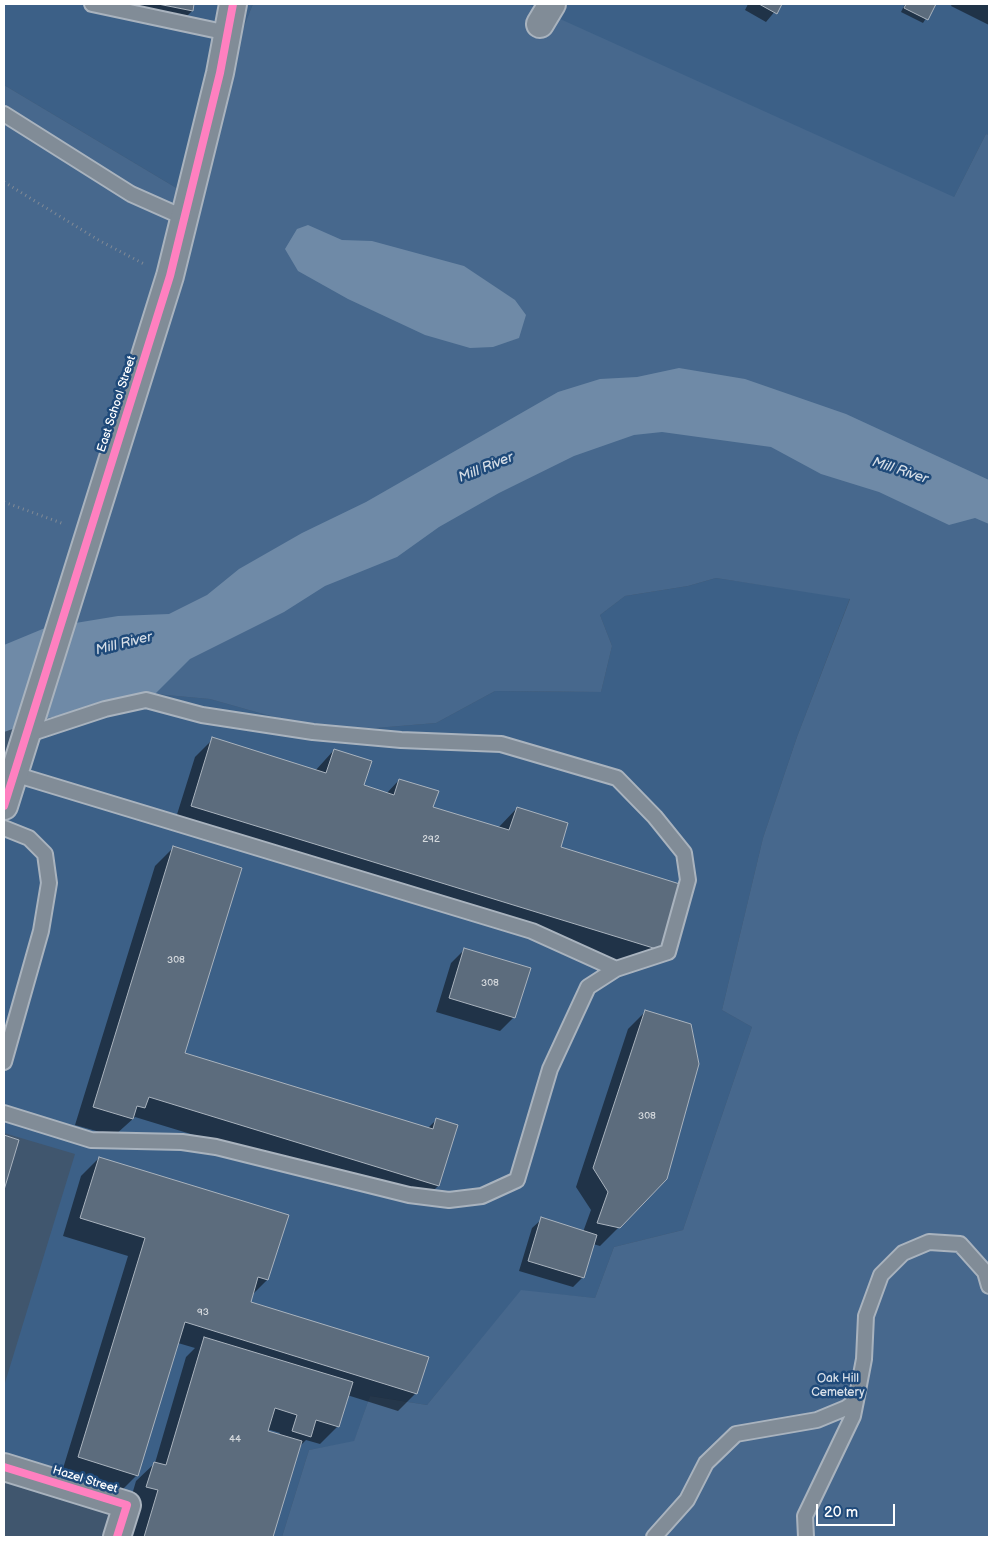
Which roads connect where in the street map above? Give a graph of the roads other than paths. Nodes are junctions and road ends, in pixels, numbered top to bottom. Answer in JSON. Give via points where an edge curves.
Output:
{"nodes":[{"id":1,"x":92,"y":4,"type":"edge"},
{"id":2,"x":233,"y":4,"type":"edge"},
{"id":3,"x":228,"y":33,"type":"junction"},
{"id":4,"x":4,"y":114,"type":"edge"},
{"id":5,"x":184,"y":218,"type":"junction"},
{"id":6,"x":27,"y":732,"type":"junction"},
{"id":7,"x":14,"y":774,"type":"junction"},
{"id":8,"x":4,"y":806,"type":"edge"},
{"id":9,"x":4,"y":828,"type":"edge"},
{"id":10,"x":616,"y":969,"type":"junction"},
{"id":11,"x":4,"y":1062,"type":"edge"},
{"id":12,"x":4,"y":1113,"type":"edge"},
{"id":13,"x":989,"y":1286,"type":"edge"},
{"id":14,"x":856,"y":1402,"type":"junction"},
{"id":15,"x":829,"y":1415,"type":"junction"},
{"id":16,"x":847,"y":1429,"type":"junction"},
{"id":17,"x":4,"y":1467,"type":"edge"},
{"id":18,"x":117,"y":1537,"type":"edge"},
{"id":19,"x":654,"y":1537,"type":"edge"},
{"id":20,"x":806,"y":1537,"type":"edge"}],
"edges":[{"from":1,"to":3,"type":"lane"},
{"from":2,"to":3,"type":"street","name":"East School Street"},
{"from":3,"to":5,"type":"street","name":"East School Street"},
{"from":4,"to":5,"type":"lane","via":[[130,194]]},
{"from":5,"to":6,"type":"street","name":"East School Street","via":[[170,276]]},
{"from":6,"to":7,"type":"street","name":"East School Street"},
{"from":6,"to":10,"type":"lane","via":[[146,700],[202,715],[313,732],[501,744],[617,778],[684,852],[688,880],[668,952]]},
{"from":7,"to":8,"type":"street","name":"East School Street"},
{"from":7,"to":10,"type":"lane","via":[[532,931]]},
{"from":9,"to":11,"type":"lane","via":[[29,838],[45,854],[49,883],[41,931]]},
{"from":10,"to":12,"type":"lane","via":[[588,987],[550,1069],[517,1180],[482,1196],[449,1200],[408,1194],[216,1147],[182,1142],[91,1140]]},
{"from":13,"to":14,"type":"lane","via":[[985,1272],[960,1244],[929,1242],[903,1253],[881,1275],[866,1316],[864,1360]]},
{"from":14,"to":15,"type":"lane"},
{"from":14,"to":16,"type":"lane"},
{"from":15,"to":16,"type":"lane"},
{"from":15,"to":19,"type":"lane","via":[[736,1434],[706,1463],[687,1500]]},
{"from":16,"to":20,"type":"lane","via":[[805,1516]]},
{"from":17,"to":18,"type":"street","name":"Hazel Street","via":[[127,1505]]}]}
